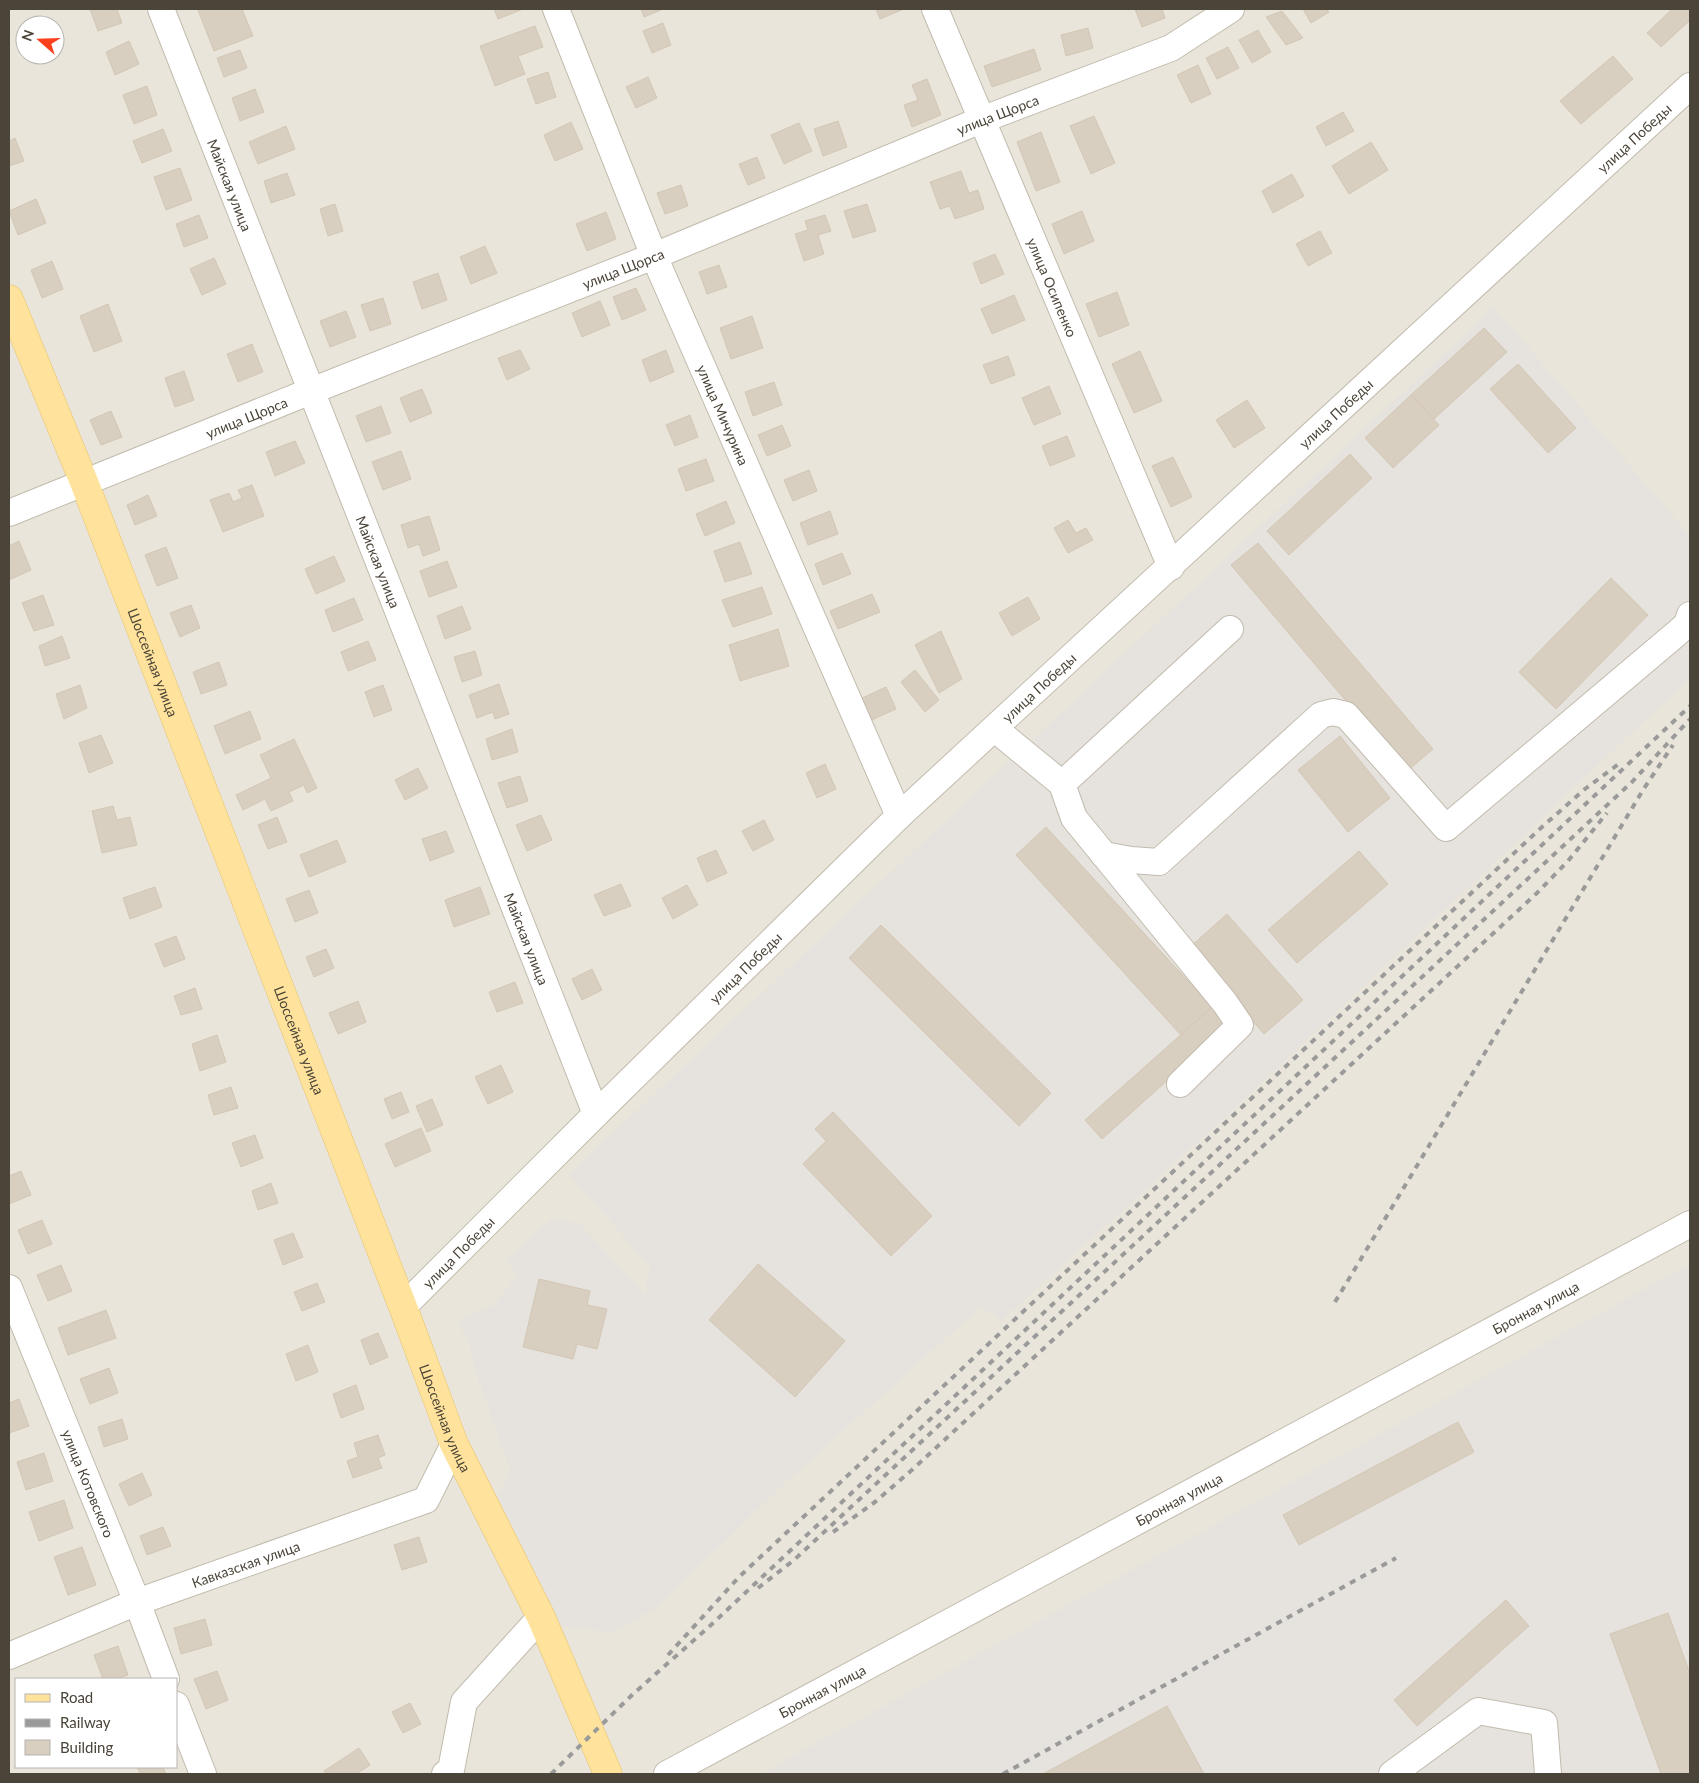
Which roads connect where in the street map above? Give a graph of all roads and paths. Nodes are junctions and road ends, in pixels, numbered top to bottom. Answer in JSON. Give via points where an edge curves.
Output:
{"nodes":[{"id":1,"x":161,"y":9,"type":"edge"},
{"id":2,"x":556,"y":9,"type":"edge"},
{"id":3,"x":935,"y":9,"type":"edge"},
{"id":4,"x":1231,"y":9,"type":"edge"},
{"id":5,"x":1690,"y":86,"type":"edge"},
{"id":6,"x":981,"y":120,"type":"junction"},
{"id":7,"x":654,"y":256,"type":"junction"},
{"id":8,"x":9,"y":299,"type":"edge"},
{"id":9,"x":311,"y":392,"type":"junction"},
{"id":10,"x":84,"y":482,"type":"junction"},
{"id":11,"x":9,"y":513,"type":"edge"},
{"id":12,"x":1171,"y":567,"type":"junction"},
{"id":13,"x":1690,"y":615,"type":"edge"},
{"id":14,"x":1230,"y":629,"type":"dead end"},
{"id":15,"x":995,"y":728,"type":"junction"},
{"id":16,"x":1062,"y":784,"type":"junction"},
{"id":17,"x":900,"y":816,"type":"junction"},
{"id":18,"x":1104,"y":855,"type":"junction"},
{"id":19,"x":1180,"y":1084,"type":"dead end"},
{"id":20,"x":596,"y":1114,"type":"junction"},
{"id":21,"x":1690,"y":1224,"type":"edge"},
{"id":22,"x":9,"y":1288,"type":"edge"},
{"id":23,"x":403,"y":1307,"type":"junction"},
{"id":24,"x":454,"y":1444,"type":"junction"},
{"id":25,"x":137,"y":1602,"type":"junction"},
{"id":26,"x":541,"y":1617,"type":"junction"},
{"id":27,"x":9,"y":1656,"type":"edge"},
{"id":28,"x":166,"y":1678,"type":"edge"},
{"id":29,"x":178,"y":1710,"type":"edge"},
{"id":30,"x":203,"y":1774,"type":"edge"},
{"id":31,"x":445,"y":1774,"type":"edge"},
{"id":32,"x":608,"y":1774,"type":"edge"},
{"id":33,"x":667,"y":1774,"type":"edge"},
{"id":34,"x":1392,"y":1774,"type":"edge"},
{"id":35,"x":1548,"y":1774,"type":"edge"}],
"edges":[{"from":1,"to":9,"type":"street","name":"Майская улица"},
{"from":2,"to":7,"type":"street","name":"улица Мичурина"},
{"from":3,"to":6,"type":"street","name":"улица Осипенко"},
{"from":4,"to":6,"type":"street","name":"улица Щорса","via":[[1170,48]]},
{"from":5,"to":12,"type":"street","name":"улица Победы"},
{"from":6,"to":7,"type":"street","name":"улица Щорса"},
{"from":6,"to":12,"type":"street","name":"улица Осипенко"},
{"from":7,"to":9,"type":"street","name":"улица Щорса"},
{"from":7,"to":17,"type":"street","name":"улица Мичурина"},
{"from":8,"to":10,"type":"main road","name":"Шоссейная улица"},
{"from":9,"to":10,"type":"street","name":"улица Щорса"},
{"from":9,"to":20,"type":"street","name":"Майская улица"},
{"from":10,"to":11,"type":"street","name":"улица Щорса"},
{"from":10,"to":23,"type":"main road","name":"Шоссейная улица"},
{"from":12,"to":15,"type":"street","name":"улица Победы"},
{"from":13,"to":18,"type":"street","via":[[1687,624],[1676,634],[1446,828],[1346,715],[1333,712],[1321,715],[1159,862]]},
{"from":14,"to":16,"type":"street"},
{"from":15,"to":16,"type":"street"},
{"from":15,"to":17,"type":"street","name":"улица Победы"},
{"from":16,"to":18,"type":"street","via":[[1074,818]]},
{"from":17,"to":20,"type":"street","name":"улица Победы"},
{"from":18,"to":19,"type":"street","via":[[1240,1025]]},
{"from":20,"to":23,"type":"street","name":"улица Победы"},
{"from":21,"to":33,"type":"street","name":"Бронная улица"},
{"from":22,"to":25,"type":"street","name":"улица Котовского"},
{"from":23,"to":24,"type":"main road","name":"Шоссейная улица"},
{"from":24,"to":25,"type":"street","name":"Кавказская улица","via":[[426,1500]]},
{"from":24,"to":26,"type":"main road","name":"Шоссейная улица"},
{"from":25,"to":27,"type":"street","name":"Кавказская улица"},
{"from":25,"to":28,"type":"street","name":"улица Котовского"},
{"from":26,"to":31,"type":"street","via":[[464,1702],[451,1770]]},
{"from":26,"to":32,"type":"main road","name":"Шоссейная улица"},
{"from":29,"to":30,"type":"street"},
{"from":34,"to":35,"type":"street","via":[[1478,1711],[1544,1723]]}]}
